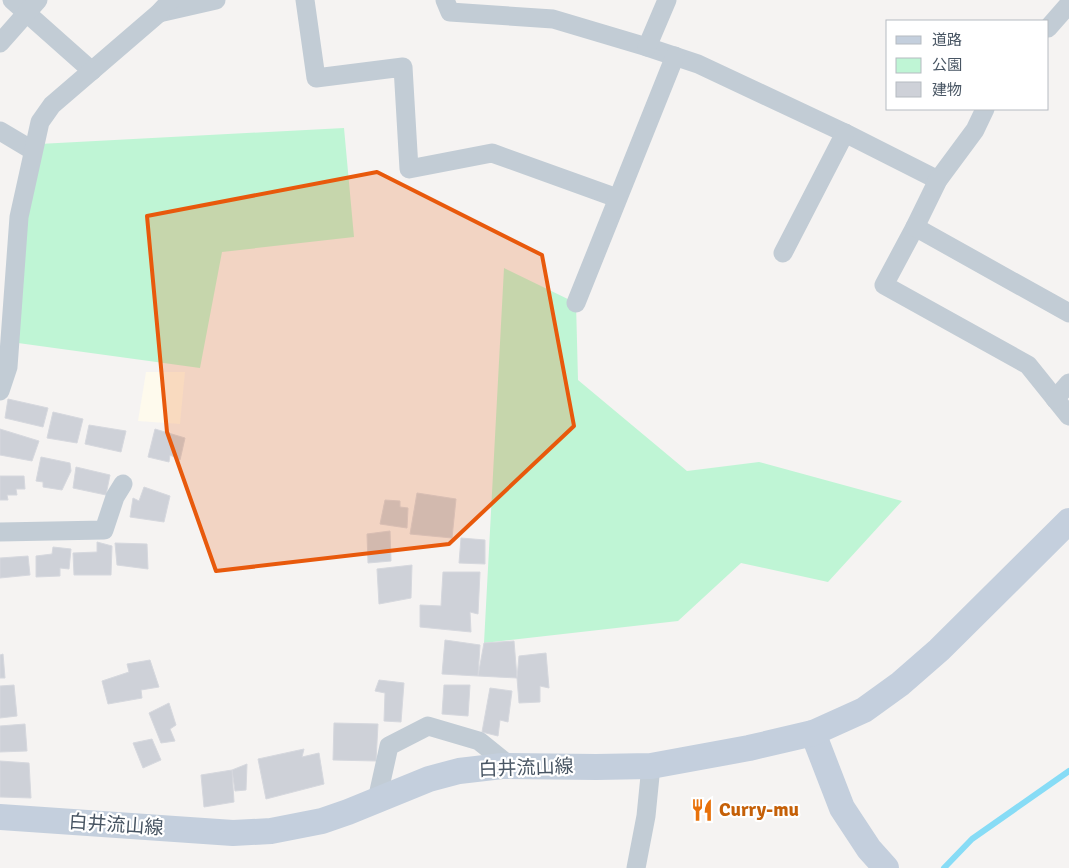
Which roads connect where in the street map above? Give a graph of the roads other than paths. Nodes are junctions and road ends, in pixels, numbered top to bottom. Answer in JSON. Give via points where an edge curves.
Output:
{"nodes":[{"id":1,"x":12,"y":0,"type":"edge"},
{"id":2,"x":216,"y":0,"type":"edge"},
{"id":3,"x":305,"y":0,"type":"edge"},
{"id":4,"x":445,"y":0,"type":"edge"},
{"id":5,"x":667,"y":0,"type":"edge"},
{"id":6,"x":1069,"y":4,"type":"edge"},
{"id":7,"x":32,"y":6,"type":"edge"},
{"id":8,"x":165,"y":6,"type":"edge"},
{"id":9,"x":1049,"y":27,"type":"edge"},
{"id":10,"x":0,"y":43,"type":"edge"},
{"id":11,"x":648,"y":47,"type":"junction"},
{"id":12,"x":674,"y":56,"type":"junction"},
{"id":13,"x":92,"y":71,"type":"junction"},
{"id":14,"x":984,"y":110,"type":"edge"},
{"id":15,"x":0,"y":131,"type":"edge"},
{"id":16,"x":845,"y":133,"type":"junction"},
{"id":17,"x":32,"y":150,"type":"junction"},
{"id":18,"x":938,"y":180,"type":"junction"},
{"id":19,"x":617,"y":198,"type":"junction"},
{"id":20,"x":916,"y":226,"type":"junction"},
{"id":21,"x":783,"y":253,"type":"dead end"},
{"id":22,"x":7,"y":274,"type":"edge"},
{"id":23,"x":576,"y":302,"type":"dead end"},
{"id":24,"x":1069,"y":313,"type":"edge"},
{"id":25,"x":1069,"y":383,"type":"edge"},
{"id":26,"x":0,"y":391,"type":"edge"},
{"id":27,"x":1055,"y":399,"type":"junction"},
{"id":28,"x":1069,"y":416,"type":"edge"},
{"id":29,"x":123,"y":484,"type":"dead end"},
{"id":30,"x":1069,"y":521,"type":"edge"},
{"id":31,"x":0,"y":532,"type":"edge"},
{"id":32,"x":814,"y":733,"type":"junction"},
{"id":33,"x":509,"y":765,"type":"junction"},
{"id":34,"x":651,"y":766,"type":"junction"},
{"id":35,"x":377,"y":800,"type":"junction"},
{"id":36,"x":0,"y":817,"type":"edge"},
{"id":37,"x":636,"y":868,"type":"edge"},
{"id":38,"x":886,"y":868,"type":"edge"}],
"edges":[{"from":1,"to":7,"type":"street"},
{"from":2,"to":8,"type":"street"},
{"from":3,"to":19,"type":"street","via":[[316,78],[403,67],[409,169],[492,154]]},
{"from":4,"to":11,"type":"street","via":[[450,12],[553,19]]},
{"from":5,"to":11,"type":"street"},
{"from":6,"to":9,"type":"street"},
{"from":7,"to":10,"type":"street"},
{"from":7,"to":13,"type":"street"},
{"from":8,"to":13,"type":"street"},
{"from":11,"to":12,"type":"street"},
{"from":12,"to":16,"type":"street","via":[[698,64]]},
{"from":12,"to":19,"type":"street"},
{"from":13,"to":17,"type":"street","via":[[52,105],[40,122]]},
{"from":14,"to":18,"type":"street","via":[[975,130]]},
{"from":15,"to":17,"type":"street"},
{"from":16,"to":18,"type":"street"},
{"from":16,"to":21,"type":"street"},
{"from":17,"to":22,"type":"street"},
{"from":18,"to":20,"type":"street"},
{"from":19,"to":23,"type":"street"},
{"from":20,"to":24,"type":"street"},
{"from":20,"to":27,"type":"street","via":[[884,285],[1028,365]]},
{"from":22,"to":26,"type":"street","via":[[8,367]]},
{"from":25,"to":27,"type":"street"},
{"from":27,"to":28,"type":"street"},
{"from":29,"to":31,"type":"street","via":[[104,530]]},
{"from":30,"to":32,"type":"main road","name":"白井流山線","via":[[939,650],[900,684],[864,710]]},
{"from":32,"to":34,"type":"main road","name":"白井流山線"},
{"from":32,"to":38,"type":"main road","via":[[842,808]]},
{"from":33,"to":34,"type":"main road","name":"白井流山線"},
{"from":33,"to":35,"type":"main road","name":"白井流山線","via":[[458,771]]},
{"from":33,"to":35,"type":"street","via":[[479,741],[428,726],[388,746]]},
{"from":34,"to":37,"type":"street"},
{"from":35,"to":36,"type":"main road","name":"白井流山線","via":[[322,822],[271,832],[233,833]]}]}
